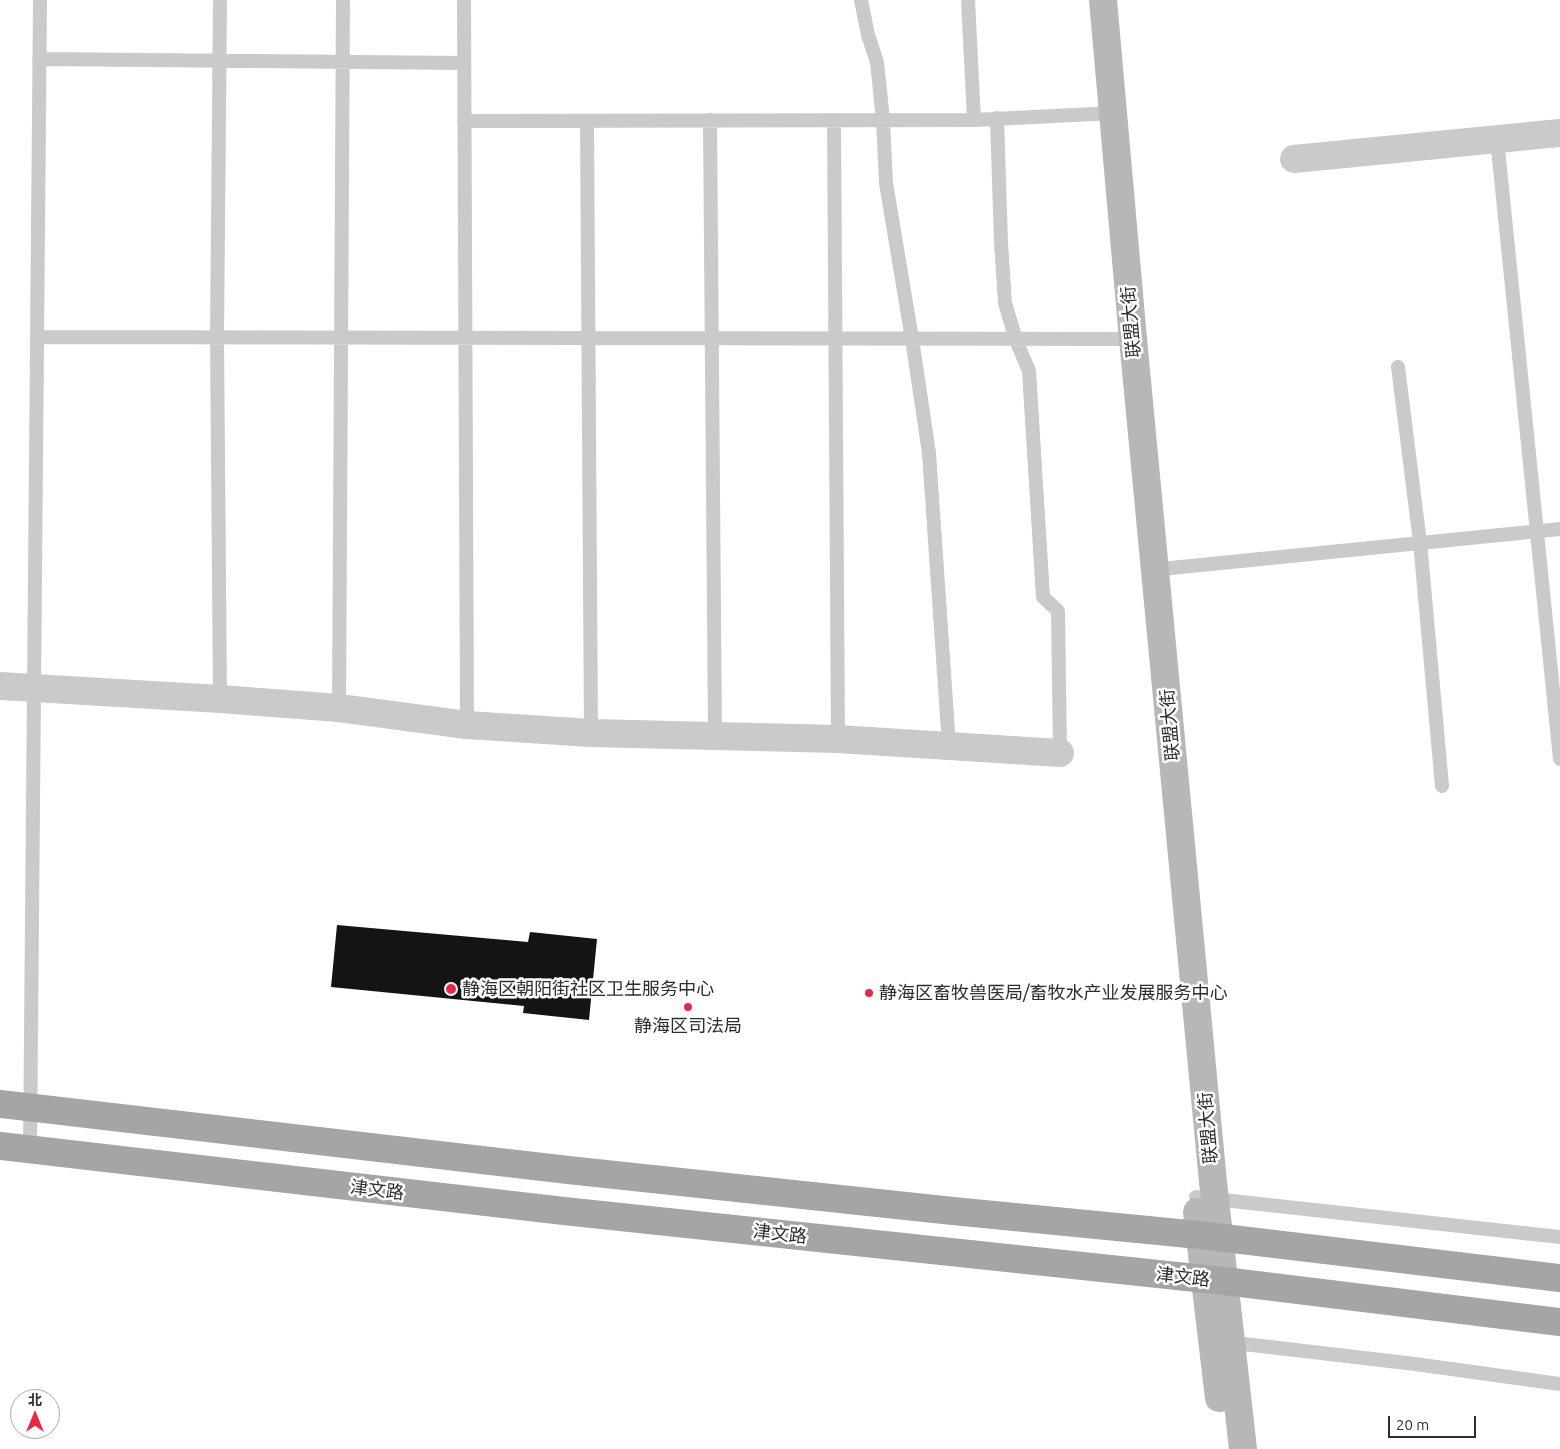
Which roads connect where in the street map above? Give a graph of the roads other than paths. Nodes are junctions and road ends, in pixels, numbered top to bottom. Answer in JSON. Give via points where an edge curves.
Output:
{"nodes":[{"id":1,"x":40,"y":0,"type":"edge"},
{"id":2,"x":220,"y":0,"type":"edge"},
{"id":3,"x":344,"y":0,"type":"edge"},
{"id":4,"x":464,"y":0,"type":"edge"},
{"id":5,"x":861,"y":0,"type":"edge"},
{"id":6,"x":968,"y":0,"type":"edge"},
{"id":7,"x":1091,"y":0,"type":"edge"},
{"id":8,"x":1104,"y":0,"type":"edge"},
{"id":9,"x":40,"y":59,"type":"junction"},
{"id":10,"x":220,"y":61,"type":"junction"},
{"id":11,"x":344,"y":62,"type":"junction"},
{"id":12,"x":464,"y":62,"type":"junction"},
{"id":13,"x":1107,"y":113,"type":"junction"},
{"id":14,"x":998,"y":118,"type":"junction"},
{"id":15,"x":710,"y":120,"type":"junction"},
{"id":16,"x":834,"y":120,"type":"junction"},
{"id":17,"x":883,"y":120,"type":"junction"},
{"id":18,"x":974,"y":120,"type":"junction"},
{"id":19,"x":464,"y":121,"type":"junction"},
{"id":20,"x":587,"y":121,"type":"junction"},
{"id":21,"x":1560,"y":133,"type":"edge"},
{"id":22,"x":1497,"y":139,"type":"junction"},
{"id":23,"x":1294,"y":159,"type":"dead end"},
{"id":24,"x":37,"y":337,"type":"junction"},
{"id":25,"x":217,"y":338,"type":"junction"},
{"id":26,"x":342,"y":338,"type":"junction"},
{"id":27,"x":465,"y":338,"type":"junction"},
{"id":28,"x":588,"y":338,"type":"junction"},
{"id":29,"x":712,"y":339,"type":"junction"},
{"id":30,"x":835,"y":339,"type":"junction"},
{"id":31,"x":912,"y":339,"type":"junction"},
{"id":32,"x":1016,"y":340,"type":"junction"},
{"id":33,"x":1126,"y":340,"type":"junction"},
{"id":34,"x":1398,"y":367,"type":"dead end"},
{"id":35,"x":1560,"y":528,"type":"edge"},
{"id":36,"x":1536,"y":531,"type":"junction"},
{"id":37,"x":1420,"y":542,"type":"junction"},
{"id":38,"x":1149,"y":570,"type":"junction"},
{"id":39,"x":0,"y":686,"type":"edge"},
{"id":40,"x":34,"y":687,"type":"junction"},
{"id":41,"x":220,"y":699,"type":"junction"},
{"id":42,"x":339,"y":708,"type":"junction"},
{"id":43,"x":468,"y":725,"type":"junction"},
{"id":44,"x":591,"y":733,"type":"junction"},
{"id":45,"x":715,"y":735,"type":"junction"},
{"id":46,"x":838,"y":739,"type":"junction"},
{"id":47,"x":949,"y":746,"type":"junction"},
{"id":48,"x":1060,"y":753,"type":"joint"},
{"id":49,"x":1560,"y":758,"type":"edge"},
{"id":50,"x":1442,"y":786,"type":"dead end"},
{"id":51,"x":0,"y":1104,"type":"edge"},
{"id":52,"x":30,"y":1107,"type":"junction"},
{"id":53,"x":0,"y":1146,"type":"edge"},
{"id":54,"x":30,"y":1149,"type":"junction"},
{"id":55,"x":1205,"y":1197,"type":"junction"},
{"id":56,"x":1209,"y":1236,"type":"junction"},
{"id":57,"x":1560,"y":1237,"type":"edge"},
{"id":58,"x":1560,"y":1278,"type":"edge"},
{"id":59,"x":1214,"y":1280,"type":"junction"},
{"id":60,"x":1560,"y":1322,"type":"edge"},
{"id":61,"x":1222,"y":1342,"type":"junction"},
{"id":62,"x":1560,"y":1384,"type":"edge"},
{"id":63,"x":1226,"y":1449,"type":"edge"},
{"id":64,"x":1243,"y":1449,"type":"edge"}],
"edges":[{"from":1,"to":9,"type":"lane"},
{"from":2,"to":10,"type":"lane"},
{"from":3,"to":11,"type":"lane"},
{"from":4,"to":12,"type":"lane"},
{"from":5,"to":17,"type":"lane","via":[[877,62]]},
{"from":6,"to":18,"type":"lane"},
{"from":7,"to":13,"type":"main road"},
{"from":8,"to":13,"type":"main road","name":"联盟大街"},
{"from":9,"to":10,"type":"lane"},
{"from":9,"to":24,"type":"lane"},
{"from":10,"to":11,"type":"lane"},
{"from":10,"to":25,"type":"lane"},
{"from":11,"to":12,"type":"lane"},
{"from":11,"to":26,"type":"lane"},
{"from":12,"to":19,"type":"lane"},
{"from":13,"to":14,"type":"lane"},
{"from":13,"to":33,"type":"main road","name":"联盟大街"},
{"from":14,"to":18,"type":"lane"},
{"from":14,"to":32,"type":"lane","via":[[1005,303]]},
{"from":15,"to":16,"type":"lane"},
{"from":15,"to":20,"type":"lane"},
{"from":15,"to":29,"type":"lane"},
{"from":16,"to":17,"type":"lane"},
{"from":16,"to":30,"type":"lane"},
{"from":17,"to":18,"type":"lane"},
{"from":17,"to":31,"type":"lane","via":[[886,183]]},
{"from":19,"to":20,"type":"lane"},
{"from":19,"to":27,"type":"lane"},
{"from":20,"to":28,"type":"lane"},
{"from":21,"to":22,"type":"street"},
{"from":22,"to":23,"type":"street"},
{"from":22,"to":36,"type":"lane"},
{"from":24,"to":25,"type":"lane"},
{"from":24,"to":40,"type":"lane"},
{"from":25,"to":26,"type":"lane"},
{"from":25,"to":41,"type":"lane"},
{"from":26,"to":27,"type":"lane"},
{"from":26,"to":42,"type":"lane"},
{"from":27,"to":28,"type":"lane"},
{"from":27,"to":43,"type":"lane"},
{"from":28,"to":29,"type":"lane"},
{"from":28,"to":44,"type":"lane"},
{"from":29,"to":30,"type":"lane"},
{"from":29,"to":45,"type":"lane"},
{"from":30,"to":31,"type":"lane"},
{"from":30,"to":46,"type":"lane"},
{"from":31,"to":32,"type":"lane"},
{"from":31,"to":47,"type":"lane","via":[[929,453]]},
{"from":32,"to":33,"type":"lane"},
{"from":32,"to":48,"type":"lane","via":[[1029,371],[1043,598],[1058,611]]},
{"from":33,"to":38,"type":"main road","name":"联盟大街"},
{"from":34,"to":37,"type":"lane"},
{"from":35,"to":36,"type":"lane"},
{"from":36,"to":37,"type":"lane"},
{"from":36,"to":49,"type":"lane"},
{"from":37,"to":38,"type":"lane"},
{"from":37,"to":50,"type":"lane"},
{"from":38,"to":55,"type":"main road","name":"联盟大街"},
{"from":39,"to":40,"type":"street"},
{"from":40,"to":41,"type":"street"},
{"from":40,"to":52,"type":"lane"},
{"from":41,"to":42,"type":"street"},
{"from":42,"to":43,"type":"street"},
{"from":43,"to":44,"type":"street"},
{"from":44,"to":45,"type":"street"},
{"from":45,"to":46,"type":"street"},
{"from":46,"to":47,"type":"street"},
{"from":47,"to":48,"type":"street"},
{"from":51,"to":52,"type":"main road"},
{"from":52,"to":54,"type":"lane"},
{"from":52,"to":56,"type":"main road","via":[[568,1170]]},
{"from":53,"to":54,"type":"main road","name":"津文路"},
{"from":54,"to":59,"type":"main road","name":"津文路","via":[[573,1212]]},
{"from":55,"to":56,"type":"main road","name":"联盟大街"},
{"from":55,"to":57,"type":"lane"},
{"from":56,"to":58,"type":"main road"},
{"from":56,"to":59,"type":"main road","name":"联盟大街"},
{"from":59,"to":60,"type":"main road","name":"津文路"},
{"from":59,"to":61,"type":"main road","name":"联盟大街"},
{"from":61,"to":62,"type":"lane"},
{"from":61,"to":63,"type":"main road"},
{"from":61,"to":64,"type":"main road"}]}
